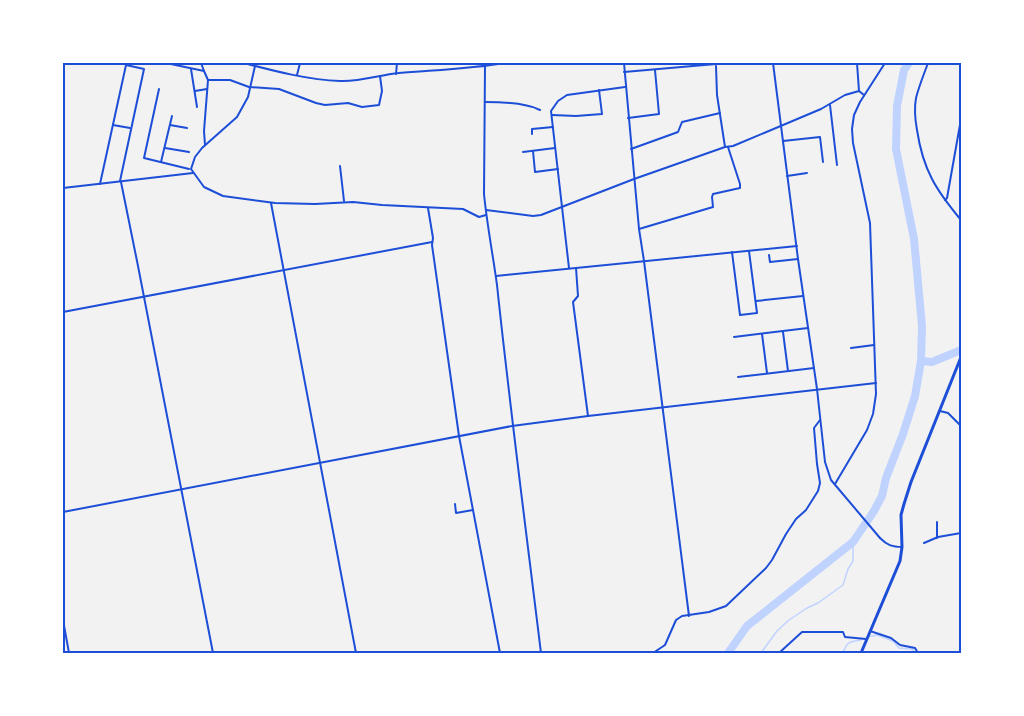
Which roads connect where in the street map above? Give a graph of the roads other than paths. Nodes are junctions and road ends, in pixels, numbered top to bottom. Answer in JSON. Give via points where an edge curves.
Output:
{"nodes":[{"id":1,"x":166,"y":63,"type":"edge"},
{"id":2,"x":201,"y":63,"type":"edge"},
{"id":3,"x":244,"y":63,"type":"edge"},
{"id":4,"x":300,"y":63,"type":"edge"},
{"id":5,"x":397,"y":63,"type":"edge"},
{"id":6,"x":505,"y":63,"type":"edge"},
{"id":7,"x":624,"y":63,"type":"edge"},
{"id":8,"x":773,"y":63,"type":"edge"},
{"id":9,"x":857,"y":63,"type":"edge"},
{"id":10,"x":885,"y":63,"type":"edge"},
{"id":11,"x":928,"y":63,"type":"edge"},
{"id":12,"x":716,"y":64,"type":"edge"},
{"id":13,"x":255,"y":66,"type":"junction"},
{"id":14,"x":485,"y":66,"type":"junction"},
{"id":15,"x":191,"y":69,"type":"junction"},
{"id":16,"x":655,"y":69,"type":"junction"},
{"id":17,"x":204,"y":71,"type":"junction"},
{"id":18,"x":624,"y":72,"type":"junction"},
{"id":19,"x":396,"y":74,"type":"junction"},
{"id":20,"x":297,"y":75,"type":"junction"},
{"id":21,"x":380,"y":76,"type":"junction"},
{"id":22,"x":208,"y":80,"type":"junction"},
{"id":23,"x":249,"y":87,"type":"junction"},
{"id":24,"x":625,"y":87,"type":"junction"},
{"id":25,"x":159,"y":89,"type":"dead end"},
{"id":26,"x":207,"y":89,"type":"junction"},
{"id":27,"x":599,"y":90,"type":"junction"},
{"id":28,"x":195,"y":91,"type":"junction"},
{"id":29,"x":859,"y":91,"type":"junction"},
{"id":30,"x":864,"y":95,"type":"junction"},
{"id":31,"x":485,"y":102,"type":"junction"},
{"id":32,"x":830,"y":105,"type":"junction"},
{"id":33,"x":197,"y":107,"type":"dead end"},
{"id":34,"x":540,"y":110,"type":"dead end"},
{"id":35,"x":720,"y":113,"type":"junction"},
{"id":36,"x":552,"y":115,"type":"junction"},
{"id":37,"x":172,"y":116,"type":"dead end"},
{"id":38,"x":628,"y":118,"type":"junction"},
{"id":39,"x":961,"y":119,"type":"edge"},
{"id":40,"x":113,"y":125,"type":"junction"},
{"id":41,"x":170,"y":125,"type":"junction"},
{"id":42,"x":781,"y":125,"type":"junction"},
{"id":43,"x":553,"y":127,"type":"junction"},
{"id":44,"x":130,"y":128,"type":"junction"},
{"id":45,"x":187,"y":128,"type":"dead end"},
{"id":46,"x":819,"y":132,"type":"dead end"},
{"id":47,"x":532,"y":134,"type":"dead end"},
{"id":48,"x":820,"y":137,"type":"junction"},
{"id":49,"x":783,"y":141,"type":"junction"},
{"id":50,"x":205,"y":146,"type":"junction"},
{"id":51,"x":726,"y":147,"type":"junction"},
{"id":52,"x":165,"y":148,"type":"junction"},
{"id":53,"x":555,"y":148,"type":"junction"},
{"id":54,"x":631,"y":149,"type":"junction"},
{"id":55,"x":533,"y":151,"type":"junction"},
{"id":56,"x":189,"y":152,"type":"dead end"},
{"id":57,"x":523,"y":152,"type":"dead end"},
{"id":58,"x":161,"y":162,"type":"junction"},
{"id":59,"x":823,"y":162,"type":"dead end"},
{"id":60,"x":837,"y":165,"type":"dead end"},
{"id":61,"x":340,"y":166,"type":"dead end"},
{"id":62,"x":191,"y":169,"type":"junction"},
{"id":63,"x":558,"y":169,"type":"junction"},
{"id":64,"x":194,"y":173,"type":"junction"},
{"id":65,"x":807,"y":173,"type":"dead end"},
{"id":66,"x":787,"y":176,"type":"junction"},
{"id":67,"x":634,"y":179,"type":"junction"},
{"id":68,"x":120,"y":182,"type":"junction"},
{"id":69,"x":100,"y":184,"type":"junction"},
{"id":70,"x":63,"y":188,"type":"edge"},
{"id":71,"x":945,"y":200,"type":"junction"},
{"id":72,"x":271,"y":203,"type":"junction"},
{"id":73,"x":344,"y":203,"type":"junction"},
{"id":74,"x":562,"y":207,"type":"junction"},
{"id":75,"x":428,"y":208,"type":"junction"},
{"id":76,"x":486,"y":210,"type":"junction"},
{"id":77,"x":486,"y":215,"type":"junction"},
{"id":78,"x":961,"y":220,"type":"edge"},
{"id":79,"x":639,"y":229,"type":"junction"},
{"id":80,"x":432,"y":242,"type":"junction"},
{"id":81,"x":796,"y":246,"type":"junction"},
{"id":82,"x":749,"y":251,"type":"junction"},
{"id":83,"x":732,"y":252,"type":"junction"},
{"id":84,"x":769,"y":255,"type":"dead end"},
{"id":85,"x":798,"y":259,"type":"junction"},
{"id":86,"x":644,"y":261,"type":"junction"},
{"id":87,"x":569,"y":268,"type":"junction"},
{"id":88,"x":576,"y":268,"type":"junction"},
{"id":89,"x":283,"y":270,"type":"junction"},
{"id":90,"x":496,"y":276,"type":"junction"},
{"id":91,"x":803,"y":296,"type":"junction"},
{"id":92,"x":144,"y":297,"type":"junction"},
{"id":93,"x":756,"y":301,"type":"junction"},
{"id":94,"x":63,"y":312,"type":"edge"},
{"id":95,"x":808,"y":328,"type":"junction"},
{"id":96,"x":783,"y":331,"type":"junction"},
{"id":97,"x":762,"y":333,"type":"junction"},
{"id":98,"x":734,"y":336,"type":"dead end"},
{"id":99,"x":874,"y":345,"type":"junction"},
{"id":100,"x":851,"y":348,"type":"dead end"},
{"id":101,"x":961,"y":357,"type":"edge"},
{"id":102,"x":814,"y":368,"type":"junction"},
{"id":103,"x":788,"y":371,"type":"junction"},
{"id":104,"x":767,"y":373,"type":"junction"},
{"id":105,"x":738,"y":376,"type":"dead end"},
{"id":106,"x":876,"y":382,"type":"junction"},
{"id":107,"x":817,"y":389,"type":"junction"},
{"id":108,"x":662,"y":408,"type":"junction"},
{"id":109,"x":940,"y":411,"type":"junction"},
{"id":110,"x":588,"y":416,"type":"junction"},
{"id":111,"x":820,"y":420,"type":"junction"},
{"id":112,"x":512,"y":426,"type":"junction"},
{"id":113,"x":961,"y":426,"type":"edge"},
{"id":114,"x":459,"y":436,"type":"junction"},
{"id":115,"x":320,"y":463,"type":"junction"},
{"id":116,"x":836,"y":486,"type":"junction"},
{"id":117,"x":181,"y":489,"type":"junction"},
{"id":118,"x":455,"y":504,"type":"dead end"},
{"id":119,"x":473,"y":510,"type":"junction"},
{"id":120,"x":63,"y":512,"type":"edge"},
{"id":121,"x":937,"y":522,"type":"dead end"},
{"id":122,"x":961,"y":533,"type":"edge"},
{"id":123,"x":937,"y":538,"type":"junction"},
{"id":124,"x":924,"y":543,"type":"dead end"},
{"id":125,"x":902,"y":547,"type":"junction"},
{"id":126,"x":689,"y":615,"type":"junction"},
{"id":127,"x":63,"y":620,"type":"edge"},
{"id":128,"x":870,"y":631,"type":"junction"},
{"id":129,"x":866,"y":639,"type":"junction"},
{"id":130,"x":69,"y":653,"type":"edge"},
{"id":131,"x":213,"y":653,"type":"edge"},
{"id":132,"x":356,"y":653,"type":"edge"},
{"id":133,"x":500,"y":653,"type":"edge"},
{"id":134,"x":541,"y":653,"type":"edge"},
{"id":135,"x":653,"y":653,"type":"edge"},
{"id":136,"x":779,"y":653,"type":"edge"},
{"id":137,"x":861,"y":653,"type":"edge"},
{"id":138,"x":918,"y":653,"type":"edge"}],
"edges":[{"from":1,"to":15,"type":"street"},
{"from":2,"to":17,"type":"street"},
{"from":3,"to":13,"type":"street"},
{"from":4,"to":20,"type":"street"},
{"from":5,"to":19,"type":"street"},
{"from":6,"to":14,"type":"street"},
{"from":7,"to":18,"type":"street"},
{"from":8,"to":42,"type":"street"},
{"from":9,"to":29,"type":"street"},
{"from":10,"to":30,"type":"street"},
{"from":11,"to":71,"type":"street","via":[[916,97],[916,122],[925,165]]},
{"from":12,"to":16,"type":"street"},
{"from":12,"to":35,"type":"street"},
{"from":13,"to":20,"type":"street"},
{"from":13,"to":23,"type":"street"},
{"from":14,"to":19,"type":"street"},
{"from":14,"to":31,"type":"street"},
{"from":15,"to":17,"type":"street"},
{"from":15,"to":28,"type":"street"},
{"from":16,"to":18,"type":"street"},
{"from":16,"to":38,"type":"street","via":[[659,114]]},
{"from":17,"to":22,"type":"street"},
{"from":18,"to":24,"type":"street"},
{"from":19,"to":21,"type":"street"},
{"from":20,"to":21,"type":"street","via":[[341,81]]},
{"from":21,"to":23,"type":"street","via":[[379,105],[362,107],[348,103],[325,105],[279,89]]},
{"from":22,"to":23,"type":"street","via":[[230,80]]},
{"from":22,"to":26,"type":"street"},
{"from":23,"to":50,"type":"street","via":[[237,117]]},
{"from":24,"to":27,"type":"street"},
{"from":24,"to":38,"type":"street"},
{"from":25,"to":58,"type":"street","via":[[144,158]]},
{"from":26,"to":28,"type":"street"},
{"from":26,"to":50,"type":"street"},
{"from":27,"to":36,"type":"street","via":[[567,95],[558,101]]},
{"from":27,"to":36,"type":"street","via":[[602,114]]},
{"from":28,"to":33,"type":"street"},
{"from":29,"to":30,"type":"street"},
{"from":29,"to":32,"type":"street"},
{"from":30,"to":99,"type":"street","via":[[852,129],[870,222]]},
{"from":31,"to":34,"type":"street"},
{"from":31,"to":76,"type":"street"},
{"from":32,"to":42,"type":"street"},
{"from":32,"to":60,"type":"street"},
{"from":35,"to":51,"type":"street"},
{"from":35,"to":54,"type":"street","via":[[682,122],[678,132]]},
{"from":36,"to":43,"type":"street"},
{"from":37,"to":41,"type":"street"},
{"from":38,"to":54,"type":"street"},
{"from":39,"to":71,"type":"street"},
{"from":40,"to":44,"type":"street"},
{"from":40,"to":44,"type":"street","via":[[126,65],[144,69]]},
{"from":40,"to":69,"type":"street"},
{"from":41,"to":45,"type":"street"},
{"from":41,"to":52,"type":"street"},
{"from":42,"to":49,"type":"street"},
{"from":42,"to":51,"type":"street"},
{"from":43,"to":47,"type":"street","via":[[532,129]]},
{"from":43,"to":53,"type":"street"},
{"from":44,"to":68,"type":"street"},
{"from":46,"to":48,"type":"street"},
{"from":48,"to":49,"type":"street"},
{"from":48,"to":59,"type":"street"},
{"from":49,"to":66,"type":"street"},
{"from":50,"to":62,"type":"street"},
{"from":51,"to":67,"type":"street"},
{"from":51,"to":79,"type":"street","via":[[740,188],[713,194],[713,207]]},
{"from":52,"to":56,"type":"street"},
{"from":52,"to":58,"type":"street"},
{"from":53,"to":55,"type":"street"},
{"from":53,"to":63,"type":"street"},
{"from":54,"to":67,"type":"street"},
{"from":55,"to":57,"type":"street"},
{"from":55,"to":63,"type":"street","via":[[536,172]]},
{"from":58,"to":62,"type":"street"},
{"from":61,"to":73,"type":"street"},
{"from":62,"to":64,"type":"street"},
{"from":63,"to":74,"type":"street"},
{"from":64,"to":68,"type":"street"},
{"from":64,"to":72,"type":"street","via":[[204,187],[223,196]]},
{"from":65,"to":66,"type":"street"},
{"from":66,"to":81,"type":"street"},
{"from":67,"to":74,"type":"street"},
{"from":67,"to":79,"type":"street"},
{"from":68,"to":69,"type":"street"},
{"from":68,"to":92,"type":"street"},
{"from":69,"to":70,"type":"street"},
{"from":71,"to":78,"type":"street"},
{"from":72,"to":73,"type":"street"},
{"from":72,"to":89,"type":"street"},
{"from":73,"to":75,"type":"street"},
{"from":74,"to":76,"type":"street","via":[[533,216]]},
{"from":74,"to":87,"type":"street"},
{"from":75,"to":77,"type":"street","via":[[463,208],[479,217]]},
{"from":75,"to":80,"type":"street"},
{"from":76,"to":77,"type":"street"},
{"from":77,"to":90,"type":"street"},
{"from":79,"to":86,"type":"street"},
{"from":80,"to":89,"type":"street"},
{"from":80,"to":114,"type":"street"},
{"from":81,"to":82,"type":"street"},
{"from":81,"to":85,"type":"street"},
{"from":82,"to":83,"type":"street"},
{"from":82,"to":93,"type":"street"},
{"from":83,"to":86,"type":"street"},
{"from":83,"to":93,"type":"street","via":[[740,315],[757,314]]},
{"from":84,"to":85,"type":"street","via":[[770,262]]},
{"from":85,"to":91,"type":"street"},
{"from":86,"to":88,"type":"street"},
{"from":86,"to":108,"type":"street"},
{"from":87,"to":88,"type":"street"},
{"from":87,"to":90,"type":"street"},
{"from":88,"to":110,"type":"street","via":[[578,296],[573,302]]},
{"from":89,"to":92,"type":"street"},
{"from":89,"to":115,"type":"street"},
{"from":90,"to":112,"type":"street"},
{"from":91,"to":93,"type":"street"},
{"from":91,"to":95,"type":"street"},
{"from":92,"to":94,"type":"street"},
{"from":92,"to":117,"type":"street"},
{"from":95,"to":96,"type":"street"},
{"from":95,"to":102,"type":"street"},
{"from":96,"to":97,"type":"street"},
{"from":96,"to":103,"type":"street"},
{"from":97,"to":98,"type":"street"},
{"from":97,"to":104,"type":"street"},
{"from":99,"to":100,"type":"street"},
{"from":99,"to":106,"type":"street"},
{"from":101,"to":109,"type":"main road"},
{"from":102,"to":103,"type":"street"},
{"from":102,"to":107,"type":"street"},
{"from":103,"to":104,"type":"street"},
{"from":104,"to":105,"type":"street"},
{"from":106,"to":107,"type":"street"},
{"from":106,"to":116,"type":"street","via":[[867,430]]},
{"from":107,"to":108,"type":"street"},
{"from":107,"to":111,"type":"street"},
{"from":108,"to":110,"type":"street"},
{"from":108,"to":126,"type":"street"},
{"from":109,"to":113,"type":"street"},
{"from":109,"to":125,"type":"main road","via":[[904,504]]},
{"from":110,"to":112,"type":"street"},
{"from":111,"to":116,"type":"street","via":[[825,462]]},
{"from":111,"to":126,"type":"street","via":[[814,428],[820,483],[813,500],[796,519],[766,568],[734,599],[719,609]]},
{"from":112,"to":114,"type":"street"},
{"from":112,"to":134,"type":"street"},
{"from":114,"to":115,"type":"street"},
{"from":114,"to":119,"type":"street"},
{"from":115,"to":117,"type":"street"},
{"from":115,"to":132,"type":"street"},
{"from":116,"to":125,"type":"street","via":[[886,544]]},
{"from":117,"to":120,"type":"street"},
{"from":117,"to":131,"type":"street"},
{"from":118,"to":119,"type":"street","via":[[456,513]]},
{"from":119,"to":133,"type":"street"},
{"from":121,"to":123,"type":"street"},
{"from":122,"to":123,"type":"street"},
{"from":123,"to":124,"type":"street"},
{"from":125,"to":128,"type":"main road","via":[[896,573]]},
{"from":126,"to":135,"type":"street","via":[[676,620],[665,645]]},
{"from":127,"to":130,"type":"street"},
{"from":128,"to":129,"type":"main road"},
{"from":128,"to":138,"type":"street","via":[[915,648]]},
{"from":129,"to":136,"type":"street","via":[[845,637],[843,632],[802,632]]},
{"from":129,"to":137,"type":"main road"}]}
